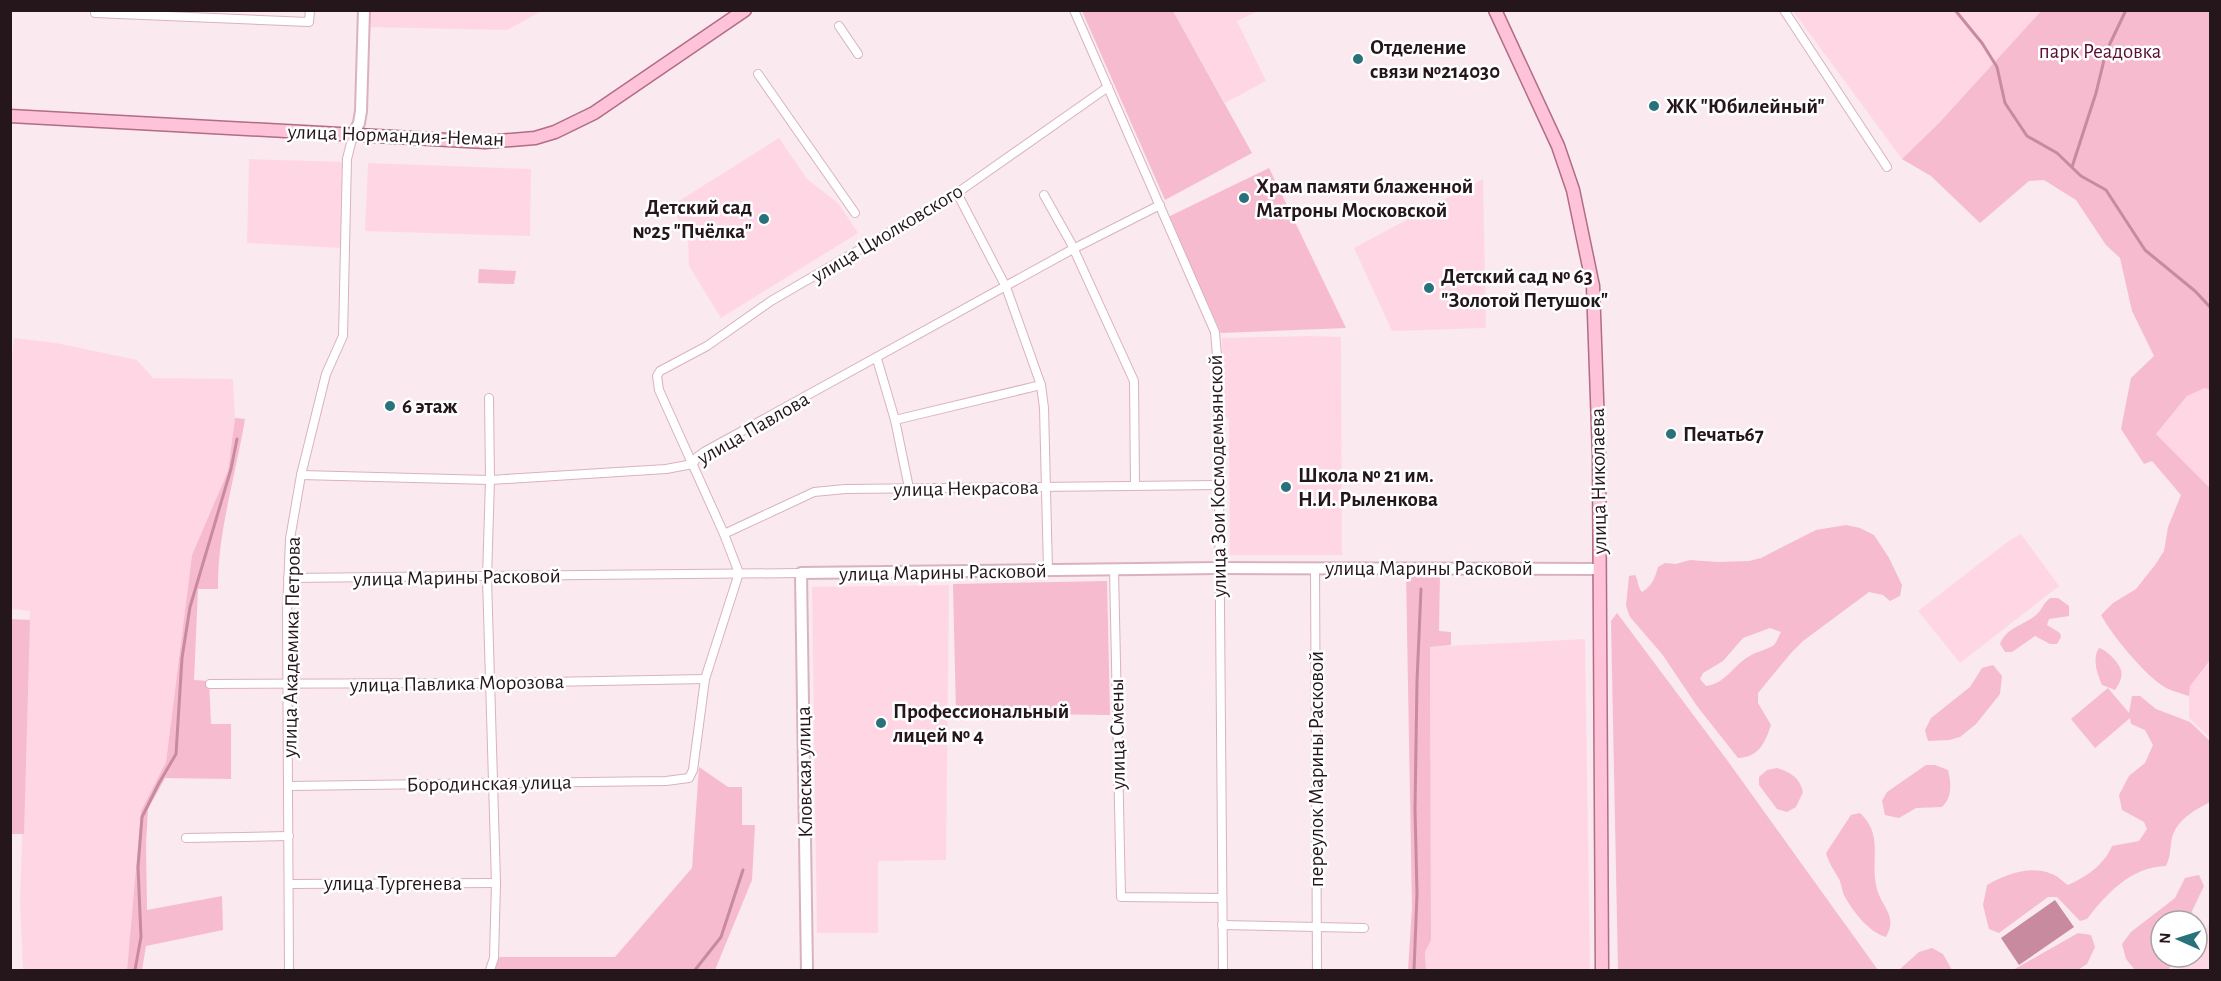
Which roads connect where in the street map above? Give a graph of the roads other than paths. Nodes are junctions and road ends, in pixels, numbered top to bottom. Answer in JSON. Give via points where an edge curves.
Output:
{"nodes":[{"id":1,"x":310,"y":10,"type":"edge"},
{"id":2,"x":364,"y":10,"type":"edge"},
{"id":3,"x":745,"y":10,"type":"edge"},
{"id":4,"x":1074,"y":10,"type":"edge"},
{"id":5,"x":1495,"y":10,"type":"edge"},
{"id":6,"x":1784,"y":10,"type":"edge"},
{"id":7,"x":95,"y":13,"type":"dead end"},
{"id":8,"x":839,"y":26,"type":"dead end"},
{"id":9,"x":858,"y":54,"type":"dead end"},
{"id":10,"x":758,"y":74,"type":"dead end"},
{"id":11,"x":1108,"y":87,"type":"junction"},
{"id":12,"x":10,"y":116,"type":"edge"},
{"id":13,"x":353,"y":135,"type":"junction"},
{"id":14,"x":1887,"y":167,"type":"dead end"},
{"id":15,"x":957,"y":193,"type":"junction"},
{"id":16,"x":1044,"y":195,"type":"dead end"},
{"id":17,"x":1160,"y":206,"type":"junction"},
{"id":18,"x":855,"y":213,"type":"dead end"},
{"id":19,"x":1073,"y":249,"type":"junction"},
{"id":20,"x":1006,"y":287,"type":"junction"},
{"id":21,"x":877,"y":359,"type":"junction"},
{"id":22,"x":1041,"y":385,"type":"junction"},
{"id":23,"x":489,"y":398,"type":"dead end"},
{"id":24,"x":895,"y":420,"type":"junction"},
{"id":25,"x":693,"y":464,"type":"junction"},
{"id":26,"x":301,"y":475,"type":"junction"},
{"id":27,"x":490,"y":480,"type":"junction"},
{"id":28,"x":1219,"y":485,"type":"junction"},
{"id":29,"x":1135,"y":486,"type":"junction"},
{"id":30,"x":1045,"y":487,"type":"junction"},
{"id":31,"x":909,"y":488,"type":"junction"},
{"id":32,"x":724,"y":534,"type":"junction"},
{"id":33,"x":1219,"y":568,"type":"junction"},
{"id":34,"x":1315,"y":568,"type":"junction"},
{"id":35,"x":1599,"y":569,"type":"junction"},
{"id":36,"x":1114,"y":570,"type":"junction"},
{"id":37,"x":1048,"y":571,"type":"junction"},
{"id":38,"x":739,"y":573,"type":"junction"},
{"id":39,"x":801,"y":573,"type":"junction"},
{"id":40,"x":288,"y":578,"type":"junction"},
{"id":41,"x":487,"y":578,"type":"junction"},
{"id":42,"x":705,"y":679,"type":"junction"},
{"id":43,"x":490,"y":683,"type":"junction"},
{"id":44,"x":210,"y":684,"type":"dead end"},
{"id":45,"x":289,"y":685,"type":"junction"},
{"id":46,"x":493,"y":782,"type":"junction"},
{"id":47,"x":289,"y":786,"type":"junction"},
{"id":48,"x":289,"y":836,"type":"junction"},
{"id":49,"x":186,"y":838,"type":"dead end"},
{"id":50,"x":496,"y":883,"type":"junction"},
{"id":51,"x":289,"y":884,"type":"junction"},
{"id":52,"x":1222,"y":898,"type":"junction"},
{"id":53,"x":1222,"y":925,"type":"junction"},
{"id":54,"x":1317,"y":926,"type":"junction"},
{"id":55,"x":1364,"y":928,"type":"dead end"},
{"id":56,"x":290,"y":970,"type":"edge"},
{"id":57,"x":490,"y":970,"type":"edge"},
{"id":58,"x":807,"y":970,"type":"edge"},
{"id":59,"x":1223,"y":970,"type":"edge"},
{"id":60,"x":1317,"y":970,"type":"edge"},
{"id":61,"x":1602,"y":970,"type":"edge"}],
"edges":[{"from":1,"to":7,"type":"street","via":[[309,22]]},
{"from":2,"to":13,"type":"street","name":"улица Академика Петрова","via":[[361,111]]},
{"from":3,"to":13,"type":"main road","name":"улица Нормандия-Неман","via":[[594,113],[555,132],[535,138],[485,142]]},
{"from":4,"to":11,"type":"street","name":"улица Зои Космодемьянской"},
{"from":5,"to":35,"type":"main road","name":"улица Николаева","via":[[1558,146],[1573,190],[1589,264],[1598,409]]},
{"from":6,"to":14,"type":"street"},
{"from":8,"to":9,"type":"street"},
{"from":10,"to":18,"type":"street"},
{"from":11,"to":15,"type":"street","name":"улица Циолковского"},
{"from":11,"to":17,"type":"street","name":"улица Зои Космодемьянской"},
{"from":12,"to":13,"type":"main road","name":"улица Нормандия-Неман"},
{"from":13,"to":26,"type":"street","name":"улица Академика Петрова","via":[[347,159],[343,336],[326,374]]},
{"from":15,"to":20,"type":"street"},
{"from":15,"to":25,"type":"street","name":"улица Циолковского","via":[[660,371],[659,390]]},
{"from":16,"to":19,"type":"street"},
{"from":17,"to":19,"type":"street","name":"улица Павлова"},
{"from":17,"to":28,"type":"street","name":"улица Зои Космодемьянской","via":[[1215,332]]},
{"from":19,"to":20,"type":"street","name":"улица Павлова"},
{"from":19,"to":29,"type":"street","via":[[1134,381]]},
{"from":20,"to":21,"type":"street","name":"улица Павлова"},
{"from":20,"to":22,"type":"street"},
{"from":21,"to":24,"type":"street"},
{"from":21,"to":25,"type":"street","name":"улица Павлова","via":[[704,452]]},
{"from":22,"to":24,"type":"street"},
{"from":22,"to":30,"type":"street"},
{"from":23,"to":27,"type":"street"},
{"from":24,"to":31,"type":"street"},
{"from":25,"to":27,"type":"street","name":"улица Павлова"},
{"from":25,"to":32,"type":"street"},
{"from":26,"to":27,"type":"street","name":"улица Павлова"},
{"from":26,"to":40,"type":"street","name":"улица Академика Петрова","via":[[290,538]]},
{"from":27,"to":41,"type":"street"},
{"from":28,"to":29,"type":"street","name":"улица Некрасова"},
{"from":28,"to":33,"type":"street","name":"улица Зои Космодемьянской"},
{"from":29,"to":30,"type":"street","name":"улица Некрасова"},
{"from":30,"to":31,"type":"street","name":"улица Некрасова"},
{"from":30,"to":37,"type":"street"},
{"from":31,"to":32,"type":"street","name":"улица Некрасова","via":[[814,492]]},
{"from":32,"to":38,"type":"street"},
{"from":33,"to":34,"type":"street","name":"улица Марины Расковой"},
{"from":33,"to":36,"type":"street","name":"улица Марины Расковой"},
{"from":33,"to":52,"type":"street","name":"улица Зои Космодемьянской"},
{"from":34,"to":35,"type":"street","name":"улица Марины Расковой"},
{"from":34,"to":54,"type":"street","name":"переулок Марины Расковой"},
{"from":35,"to":61,"type":"main road","name":"улица Николаева"},
{"from":36,"to":37,"type":"street","name":"улица Марины Расковой"},
{"from":36,"to":52,"type":"street","name":"улица Смены","via":[[1121,897]]},
{"from":37,"to":39,"type":"street","name":"улица Марины Расковой"},
{"from":38,"to":39,"type":"street","name":"улица Марины Расковой"},
{"from":38,"to":41,"type":"street","name":"улица Марины Расковой"},
{"from":38,"to":42,"type":"street"},
{"from":39,"to":58,"type":"street","name":"Кловская улица"},
{"from":40,"to":41,"type":"street","name":"улица Марины Расковой"},
{"from":40,"to":45,"type":"street","name":"улица Академика Петрова"},
{"from":41,"to":43,"type":"street"},
{"from":42,"to":43,"type":"street","name":"улица Павлика Морозова"},
{"from":42,"to":46,"type":"street","name":"Бородинская улица","via":[[689,778]]},
{"from":43,"to":45,"type":"street","name":"улица Павлика Морозова"},
{"from":43,"to":46,"type":"street"},
{"from":44,"to":45,"type":"street","name":"улица Павлика Морозова"},
{"from":45,"to":47,"type":"street","name":"улица Академика Петрова"},
{"from":46,"to":47,"type":"street","name":"Бородинская улица"},
{"from":46,"to":50,"type":"street"},
{"from":47,"to":48,"type":"street","name":"улица Академика Петрова"},
{"from":48,"to":49,"type":"street"},
{"from":48,"to":51,"type":"street","name":"улица Академика Петрова"},
{"from":50,"to":51,"type":"street","name":"улица Тургенева"},
{"from":50,"to":57,"type":"street","via":[[494,958]]},
{"from":51,"to":56,"type":"street","name":"улица Академика Петрова"},
{"from":52,"to":53,"type":"street","name":"улица Зои Космодемьянской"},
{"from":53,"to":54,"type":"street"},
{"from":53,"to":59,"type":"street","name":"улица Зои Космодемьянской"},
{"from":54,"to":55,"type":"street"},
{"from":54,"to":60,"type":"street","name":"переулок Марины Расковой"}]}
